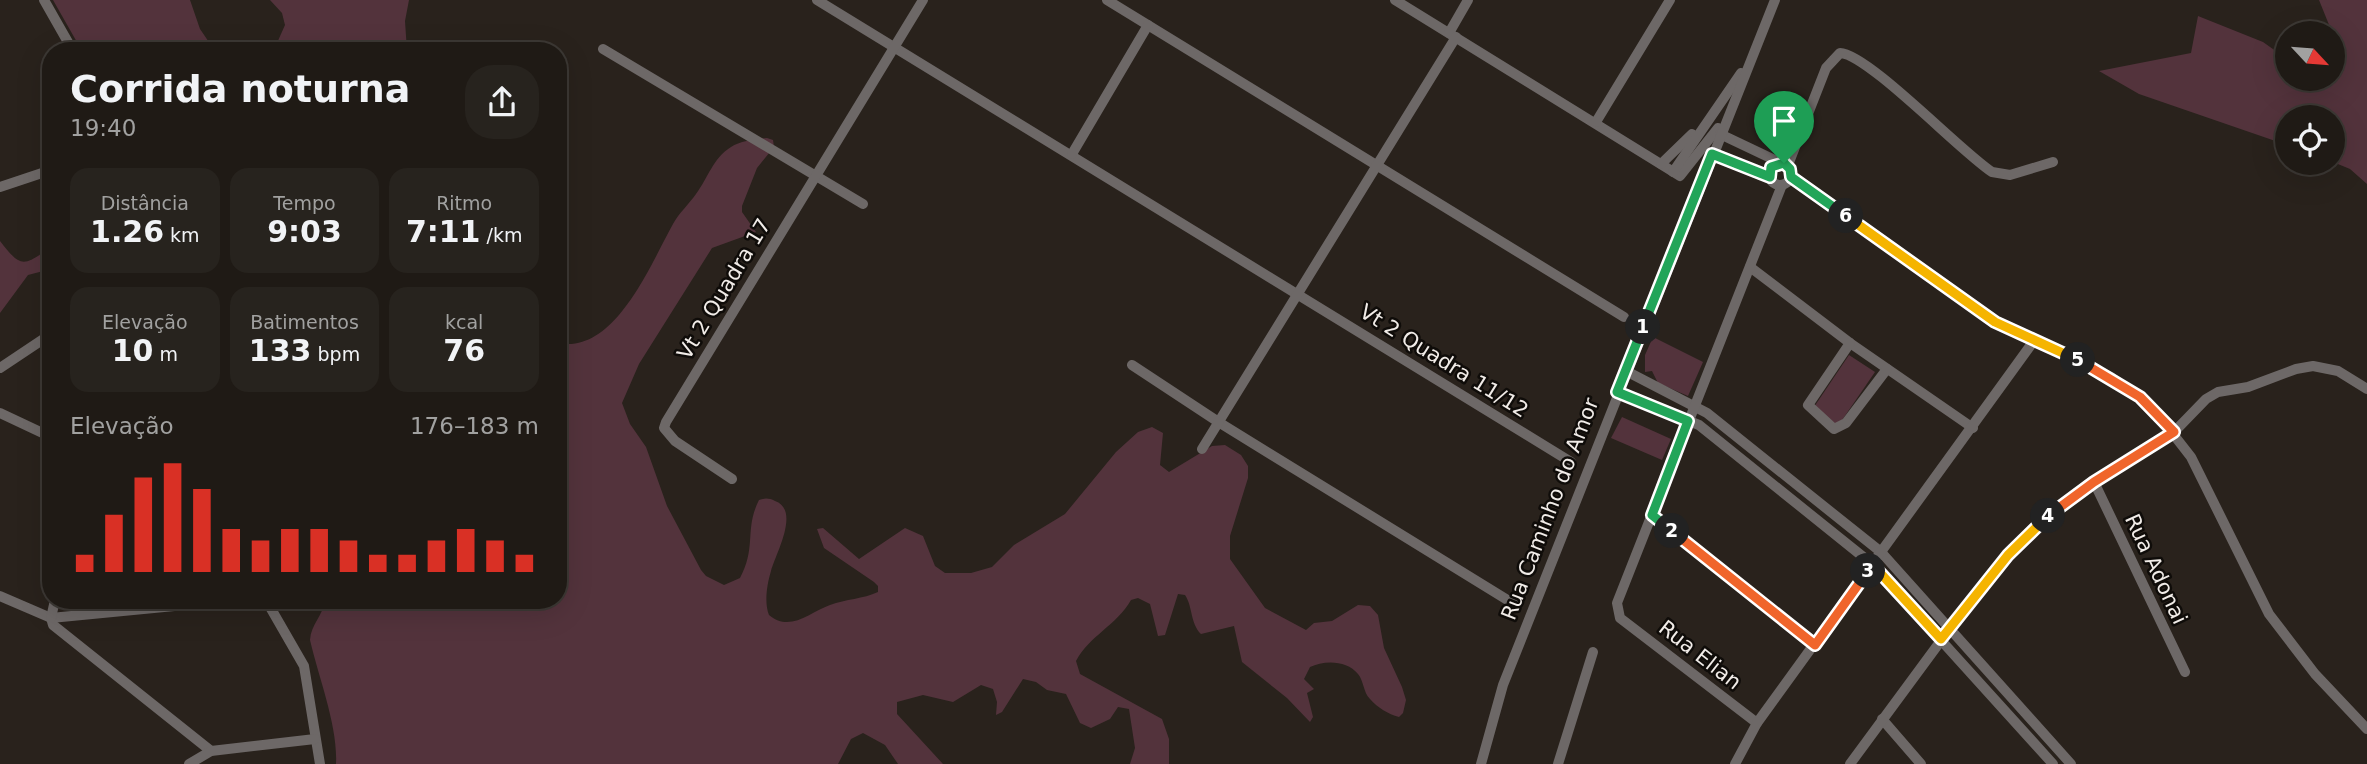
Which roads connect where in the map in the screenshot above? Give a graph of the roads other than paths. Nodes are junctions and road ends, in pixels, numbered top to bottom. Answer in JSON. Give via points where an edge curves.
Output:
{"nodes":[{"id":1,"x":44,"y":0,"type":"edge"},
{"id":2,"x":817,"y":0,"type":"edge"},
{"id":3,"x":923,"y":0,"type":"edge"},
{"id":4,"x":1107,"y":0,"type":"edge"},
{"id":5,"x":1395,"y":0,"type":"edge"},
{"id":6,"x":1468,"y":0,"type":"edge"},
{"id":7,"x":1670,"y":0,"type":"edge"},
{"id":8,"x":1775,"y":0,"type":"edge"},
{"id":9,"x":1148,"y":25,"type":"junction"},
{"id":10,"x":1452,"y":35,"type":"junction"},
{"id":11,"x":68,"y":42,"type":"edge"},
{"id":12,"x":894,"y":46,"type":"junction"},
{"id":13,"x":603,"y":49,"type":"dead end"},
{"id":14,"x":1753,"y":57,"type":"junction"},
{"id":15,"x":1737,"y":95,"type":"junction"},
{"id":16,"x":1715,"y":109,"type":"junction"},
{"id":17,"x":1597,"y":122,"type":"junction"},
{"id":18,"x":1720,"y":134,"type":"junction"},
{"id":19,"x":1072,"y":154,"type":"junction"},
{"id":20,"x":1712,"y":154,"type":"junction"},
{"id":21,"x":2053,"y":162,"type":"dead end"},
{"id":22,"x":1378,"y":164,"type":"junction"},
{"id":23,"x":1661,"y":164,"type":"junction"},
{"id":24,"x":1785,"y":172,"type":"junction"},
{"id":25,"x":42,"y":173,"type":"edge"},
{"id":26,"x":1676,"y":174,"type":"junction"},
{"id":27,"x":816,"y":175,"type":"junction"},
{"id":28,"x":1770,"y":177,"type":"junction"},
{"id":29,"x":0,"y":187,"type":"edge"},
{"id":30,"x":863,"y":204,"type":"dead end"},
{"id":31,"x":1750,"y":267,"type":"junction"},
{"id":32,"x":1297,"y":293,"type":"junction"},
{"id":33,"x":1624,"y":317,"type":"dead end"},
{"id":34,"x":42,"y":340,"type":"edge"},
{"id":35,"x":1850,"y":342,"type":"junction"},
{"id":36,"x":2033,"y":342,"type":"junction"},
{"id":37,"x":1132,"y":365,"type":"dead end"},
{"id":38,"x":0,"y":368,"type":"edge"},
{"id":39,"x":1886,"y":369,"type":"junction"},
{"id":40,"x":1626,"y":371,"type":"junction"},
{"id":41,"x":1648,"y":383,"type":"junction"},
{"id":42,"x":2367,"y":389,"type":"edge"},
{"id":43,"x":1617,"y":392,"type":"junction"},
{"id":44,"x":1641,"y":402,"type":"junction"},
{"id":45,"x":1694,"y":405,"type":"junction"},
{"id":46,"x":0,"y":413,"type":"edge"},
{"id":47,"x":1688,"y":421,"type":"junction"},
{"id":48,"x":1220,"y":424,"type":"junction"},
{"id":49,"x":1973,"y":428,"type":"junction"},
{"id":50,"x":2174,"y":432,"type":"junction"},
{"id":51,"x":42,"y":433,"type":"edge"},
{"id":52,"x":1202,"y":449,"type":"dead end"},
{"id":53,"x":1571,"y":462,"type":"dead end"},
{"id":54,"x":732,"y":479,"type":"dead end"},
{"id":55,"x":2094,"y":482,"type":"junction"},
{"id":56,"x":1652,"y":515,"type":"junction"},
{"id":57,"x":1881,"y":552,"type":"junction"},
{"id":58,"x":1872,"y":564,"type":"junction"},
{"id":59,"x":0,"y":596,"type":"edge"},
{"id":60,"x":1514,"y":604,"type":"dead end"},
{"id":61,"x":53,"y":609,"type":"edge"},
{"id":62,"x":144,"y":609,"type":"edge"},
{"id":63,"x":272,"y":609,"type":"edge"},
{"id":64,"x":51,"y":618,"type":"junction"},
{"id":65,"x":1951,"y":627,"type":"junction"},
{"id":66,"x":1941,"y":639,"type":"junction"},
{"id":67,"x":1815,"y":645,"type":"junction"},
{"id":68,"x":1593,"y":652,"type":"dead end"},
{"id":69,"x":2185,"y":672,"type":"dead end"},
{"id":70,"x":1882,"y":719,"type":"junction"},
{"id":71,"x":1757,"y":723,"type":"junction"},
{"id":72,"x":2367,"y":729,"type":"edge"},
{"id":73,"x":315,"y":739,"type":"junction"},
{"id":74,"x":211,"y":751,"type":"junction"},
{"id":75,"x":189,"y":764,"type":"edge"},
{"id":76,"x":320,"y":764,"type":"edge"},
{"id":77,"x":1481,"y":764,"type":"edge"},
{"id":78,"x":1558,"y":764,"type":"edge"},
{"id":79,"x":1735,"y":764,"type":"edge"},
{"id":80,"x":1850,"y":764,"type":"edge"},
{"id":81,"x":1921,"y":764,"type":"edge"},
{"id":82,"x":2053,"y":764,"type":"edge"},
{"id":83,"x":2071,"y":764,"type":"edge"}],
"edges":[{"from":1,"to":11,"type":"street"},
{"from":2,"to":12,"type":"street","name":"Vt 2 Quadra 11/12"},
{"from":3,"to":12,"type":"street","name":"Vt 2 Quadra 17"},
{"from":4,"to":9,"type":"street"},
{"from":5,"to":10,"type":"street"},
{"from":6,"to":10,"type":"street"},
{"from":7,"to":17,"type":"street"},
{"from":8,"to":14,"type":"street"},
{"from":9,"to":19,"type":"street"},
{"from":9,"to":22,"type":"street"},
{"from":10,"to":17,"type":"street"},
{"from":10,"to":22,"type":"street"},
{"from":12,"to":19,"type":"street","name":"Vt 2 Quadra 11/12"},
{"from":12,"to":27,"type":"street","name":"Vt 2 Quadra 17"},
{"from":13,"to":27,"type":"street"},
{"from":14,"to":15,"type":"street"},
{"from":14,"to":16,"type":"street"},
{"from":15,"to":18,"type":"street","name":"Rua Caminho do Amor"},
{"from":15,"to":26,"type":"street","via":[[1714,134]]},
{"from":16,"to":23,"type":"street"},
{"from":16,"to":26,"type":"street"},
{"from":17,"to":23,"type":"street"},
{"from":18,"to":20,"type":"street","name":"Rua Caminho do Amor"},
{"from":18,"to":24,"type":"street"},
{"from":19,"to":32,"type":"street","name":"Vt 2 Quadra 11/12"},
{"from":20,"to":28,"type":"street"},
{"from":20,"to":40,"type":"street","name":"Rua Caminho do Amor"},
{"from":21,"to":24,"type":"street","via":[[2010,175],[1992,172],[1876,74],[1840,53],[1826,68]]},
{"from":22,"to":32,"type":"street"},
{"from":22,"to":33,"type":"street"},
{"from":23,"to":26,"type":"street"},
{"from":24,"to":28,"type":"street","via":[[1773,182]]},
{"from":24,"to":28,"type":"street","via":[[1771,167]]},
{"from":24,"to":31,"type":"street"},
{"from":24,"to":36,"type":"street","via":[[1995,322]]},
{"from":25,"to":29,"type":"street"},
{"from":27,"to":30,"type":"street"},
{"from":27,"to":54,"type":"street","name":"Vt 2 Quadra 17","via":[[664,428],[675,441]]},
{"from":31,"to":35,"type":"street"},
{"from":31,"to":45,"type":"street"},
{"from":32,"to":48,"type":"street"},
{"from":32,"to":53,"type":"street","name":"Vt 2 Quadra 11/12"},
{"from":34,"to":38,"type":"street"},
{"from":35,"to":39,"type":"street"},
{"from":35,"to":39,"type":"street","via":[[1808,405],[1834,429],[1846,423]]},
{"from":36,"to":49,"type":"street"},
{"from":36,"to":50,"type":"street","via":[[2118,382],[2152,407]]},
{"from":37,"to":48,"type":"street"},
{"from":39,"to":49,"type":"street"},
{"from":40,"to":41,"type":"street"},
{"from":40,"to":43,"type":"street","name":"Rua Caminho do Amor"},
{"from":41,"to":44,"type":"street"},
{"from":41,"to":45,"type":"street"},
{"from":42,"to":50,"type":"street","via":[[2338,370],[2296,369],[2265,382],[2218,392]]},
{"from":43,"to":44,"type":"street"},
{"from":43,"to":77,"type":"street","name":"Rua Caminho do Amor","via":[[1503,685]]},
{"from":44,"to":47,"type":"street"},
{"from":45,"to":47,"type":"street"},
{"from":45,"to":57,"type":"street"},
{"from":46,"to":51,"type":"street"},
{"from":47,"to":56,"type":"street"},
{"from":47,"to":58,"type":"street","via":[[1699,425]]},
{"from":48,"to":52,"type":"street"},
{"from":48,"to":60,"type":"street"},
{"from":49,"to":57,"type":"street"},
{"from":50,"to":55,"type":"street"},
{"from":50,"to":72,"type":"street","via":[[2191,457],[2269,614],[2315,674]]},
{"from":55,"to":65,"type":"street","via":[[2025,537]]},
{"from":55,"to":69,"type":"street","name":"Rua Adonai"},
{"from":56,"to":67,"type":"street"},
{"from":56,"to":71,"type":"street","name":"Rua Elian","via":[[1621,589],[1617,603],[1620,618]]},
{"from":57,"to":58,"type":"street"},
{"from":57,"to":65,"type":"street"},
{"from":58,"to":66,"type":"street"},
{"from":58,"to":67,"type":"street"},
{"from":59,"to":64,"type":"street"},
{"from":61,"to":64,"type":"street"},
{"from":62,"to":64,"type":"street"},
{"from":63,"to":73,"type":"street","via":[[304,666]]},
{"from":64,"to":74,"type":"street","via":[[53,625]]},
{"from":65,"to":66,"type":"street"},
{"from":65,"to":83,"type":"street"},
{"from":66,"to":70,"type":"street"},
{"from":66,"to":82,"type":"street"},
{"from":67,"to":71,"type":"street"},
{"from":68,"to":78,"type":"street"},
{"from":70,"to":80,"type":"street"},
{"from":70,"to":81,"type":"street"},
{"from":71,"to":79,"type":"street"},
{"from":73,"to":74,"type":"street"},
{"from":73,"to":76,"type":"street"},
{"from":74,"to":75,"type":"street"}]}
